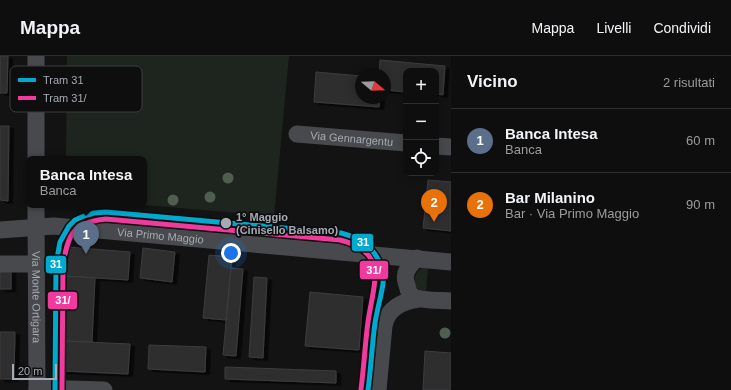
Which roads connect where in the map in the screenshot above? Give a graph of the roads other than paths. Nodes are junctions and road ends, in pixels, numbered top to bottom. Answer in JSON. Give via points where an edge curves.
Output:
{"nodes":[{"id":1,"x":36,"y":112,"type":"edge"},
{"id":2,"x":297,"y":134,"type":"dead end"},
{"id":3,"x":403,"y":143,"type":"edge"},
{"id":4,"x":439,"y":146,"type":"edge"},
{"id":5,"x":451,"y":148,"type":"edge"},
{"id":6,"x":36,"y":156,"type":"edge"},
{"id":7,"x":36,"y":208,"type":"edge"},
{"id":8,"x":36,"y":228,"type":"junction"},
{"id":9,"x":0,"y":230,"type":"edge"},
{"id":10,"x":417,"y":258,"type":"junction"},
{"id":11,"x":451,"y":262,"type":"edge"},
{"id":12,"x":0,"y":264,"type":"edge"},
{"id":13,"x":36,"y":264,"type":"junction"},
{"id":14,"x":419,"y":299,"type":"junction"},
{"id":15,"x":451,"y":301,"type":"edge"},
{"id":16,"x":36,"y":389,"type":"edge"},
{"id":17,"x":104,"y":390,"type":"edge"},
{"id":18,"x":378,"y":390,"type":"edge"}],
"edges":[{"from":1,"to":6,"type":"street"},
{"from":2,"to":3,"type":"street","name":"Via Gennargentu"},
{"from":4,"to":5,"type":"street"},
{"from":7,"to":8,"type":"street","name":"Via Monte Ortigara"},
{"from":8,"to":9,"type":"street","name":"Via Primo Maggio"},
{"from":8,"to":10,"type":"street","name":"Via Primo Maggio","via":[[54,226]]},
{"from":8,"to":13,"type":"street","name":"Via Monte Ortigara"},
{"from":10,"to":11,"type":"street","name":"Via Primo Maggio"},
{"from":10,"to":14,"type":"street","via":[[408,267],[405,277],[409,292]]},
{"from":12,"to":13,"type":"street"},
{"from":13,"to":16,"type":"street","name":"Via Monte Ortigara"},
{"from":14,"to":15,"type":"street"},
{"from":14,"to":18,"type":"street","via":[[396,306],[386,317]]},
{"from":16,"to":17,"type":"street"}]}
